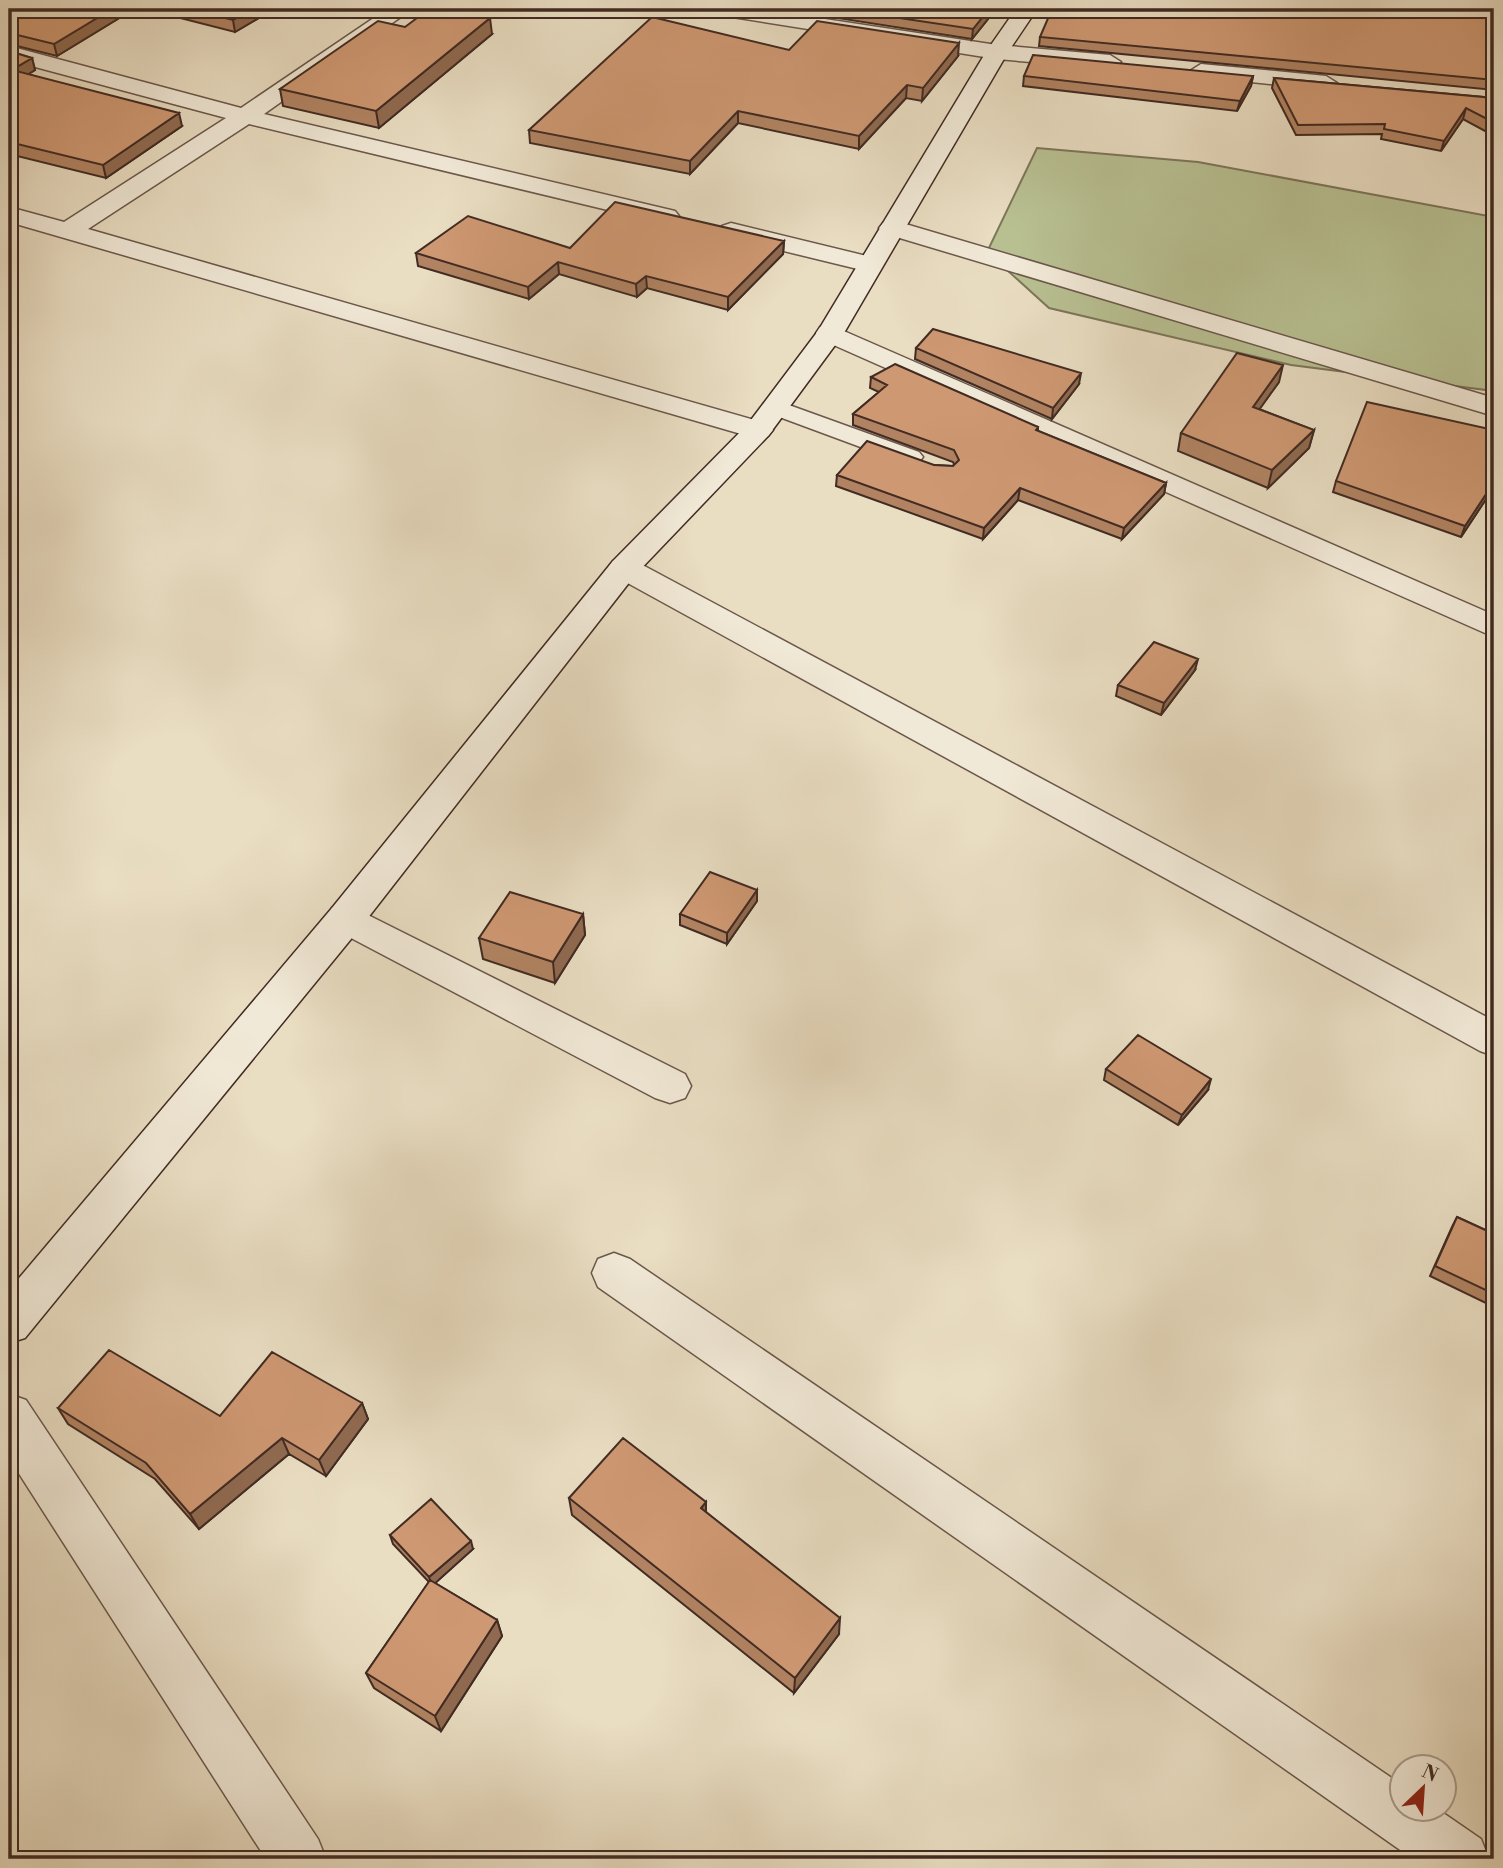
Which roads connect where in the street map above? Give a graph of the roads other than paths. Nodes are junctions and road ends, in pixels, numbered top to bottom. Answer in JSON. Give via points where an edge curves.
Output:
{"nodes":[{"id":1,"x":401,"y":9,"type":"edge"},
{"id":2,"x":720,"y":9,"type":"edge"},
{"id":3,"x":1026,"y":9,"type":"edge"},
{"id":4,"x":997,"y":52,"type":"junction"},
{"id":5,"x":9,"y":53,"type":"edge"},
{"id":6,"x":1135,"y":65,"type":"edge"},
{"id":7,"x":1177,"y":69,"type":"edge"},
{"id":8,"x":1342,"y":85,"type":"edge"},
{"id":9,"x":245,"y":116,"type":"junction"},
{"id":10,"x":9,"y":214,"type":"edge"},
{"id":11,"x":892,"y":228,"type":"junction"},
{"id":12,"x":67,"y":231,"type":"junction"},
{"id":13,"x":870,"y":264,"type":"junction"},
{"id":14,"x":830,"y":333,"type":"junction"},
{"id":15,"x":775,"y":407,"type":"junction"},
{"id":16,"x":1494,"y":407,"type":"edge"},
{"id":17,"x":758,"y":430,"type":"junction"},
{"id":18,"x":930,"y":464,"type":"edge"},
{"id":19,"x":624,"y":568,"type":"junction"},
{"id":20,"x":1494,"y":627,"type":"edge"},
{"id":21,"x":346,"y":918,"type":"junction"},
{"id":22,"x":1494,"y":1040,"type":"edge"},
{"id":23,"x":670,"y":1086,"type":"dead end"},
{"id":24,"x":614,"y":1273,"type":"dead end"},
{"id":25,"x":9,"y":1323,"type":"edge"},
{"id":26,"x":9,"y":1416,"type":"edge"},
{"id":27,"x":298,"y":1859,"type":"edge"},
{"id":28,"x":1461,"y":1859,"type":"edge"}],
"edges":[{"from":1,"to":9,"type":"street"},
{"from":2,"to":4,"type":"street"},
{"from":3,"to":4,"type":"street"},
{"from":4,"to":6,"type":"street"},
{"from":4,"to":11,"type":"street"},
{"from":5,"to":9,"type":"street"},
{"from":7,"to":8,"type":"street"},
{"from":9,"to":12,"type":"street"},
{"from":9,"to":13,"type":"street"},
{"from":10,"to":12,"type":"street"},
{"from":11,"to":13,"type":"street"},
{"from":11,"to":16,"type":"street"},
{"from":12,"to":17,"type":"street"},
{"from":13,"to":14,"type":"street"},
{"from":14,"to":15,"type":"street"},
{"from":14,"to":20,"type":"street"},
{"from":15,"to":17,"type":"street"},
{"from":15,"to":18,"type":"lane"},
{"from":17,"to":19,"type":"street"},
{"from":19,"to":21,"type":"street"},
{"from":19,"to":22,"type":"street"},
{"from":21,"to":23,"type":"street"},
{"from":21,"to":25,"type":"street"},
{"from":24,"to":28,"type":"street"},
{"from":26,"to":27,"type":"street"}]}
